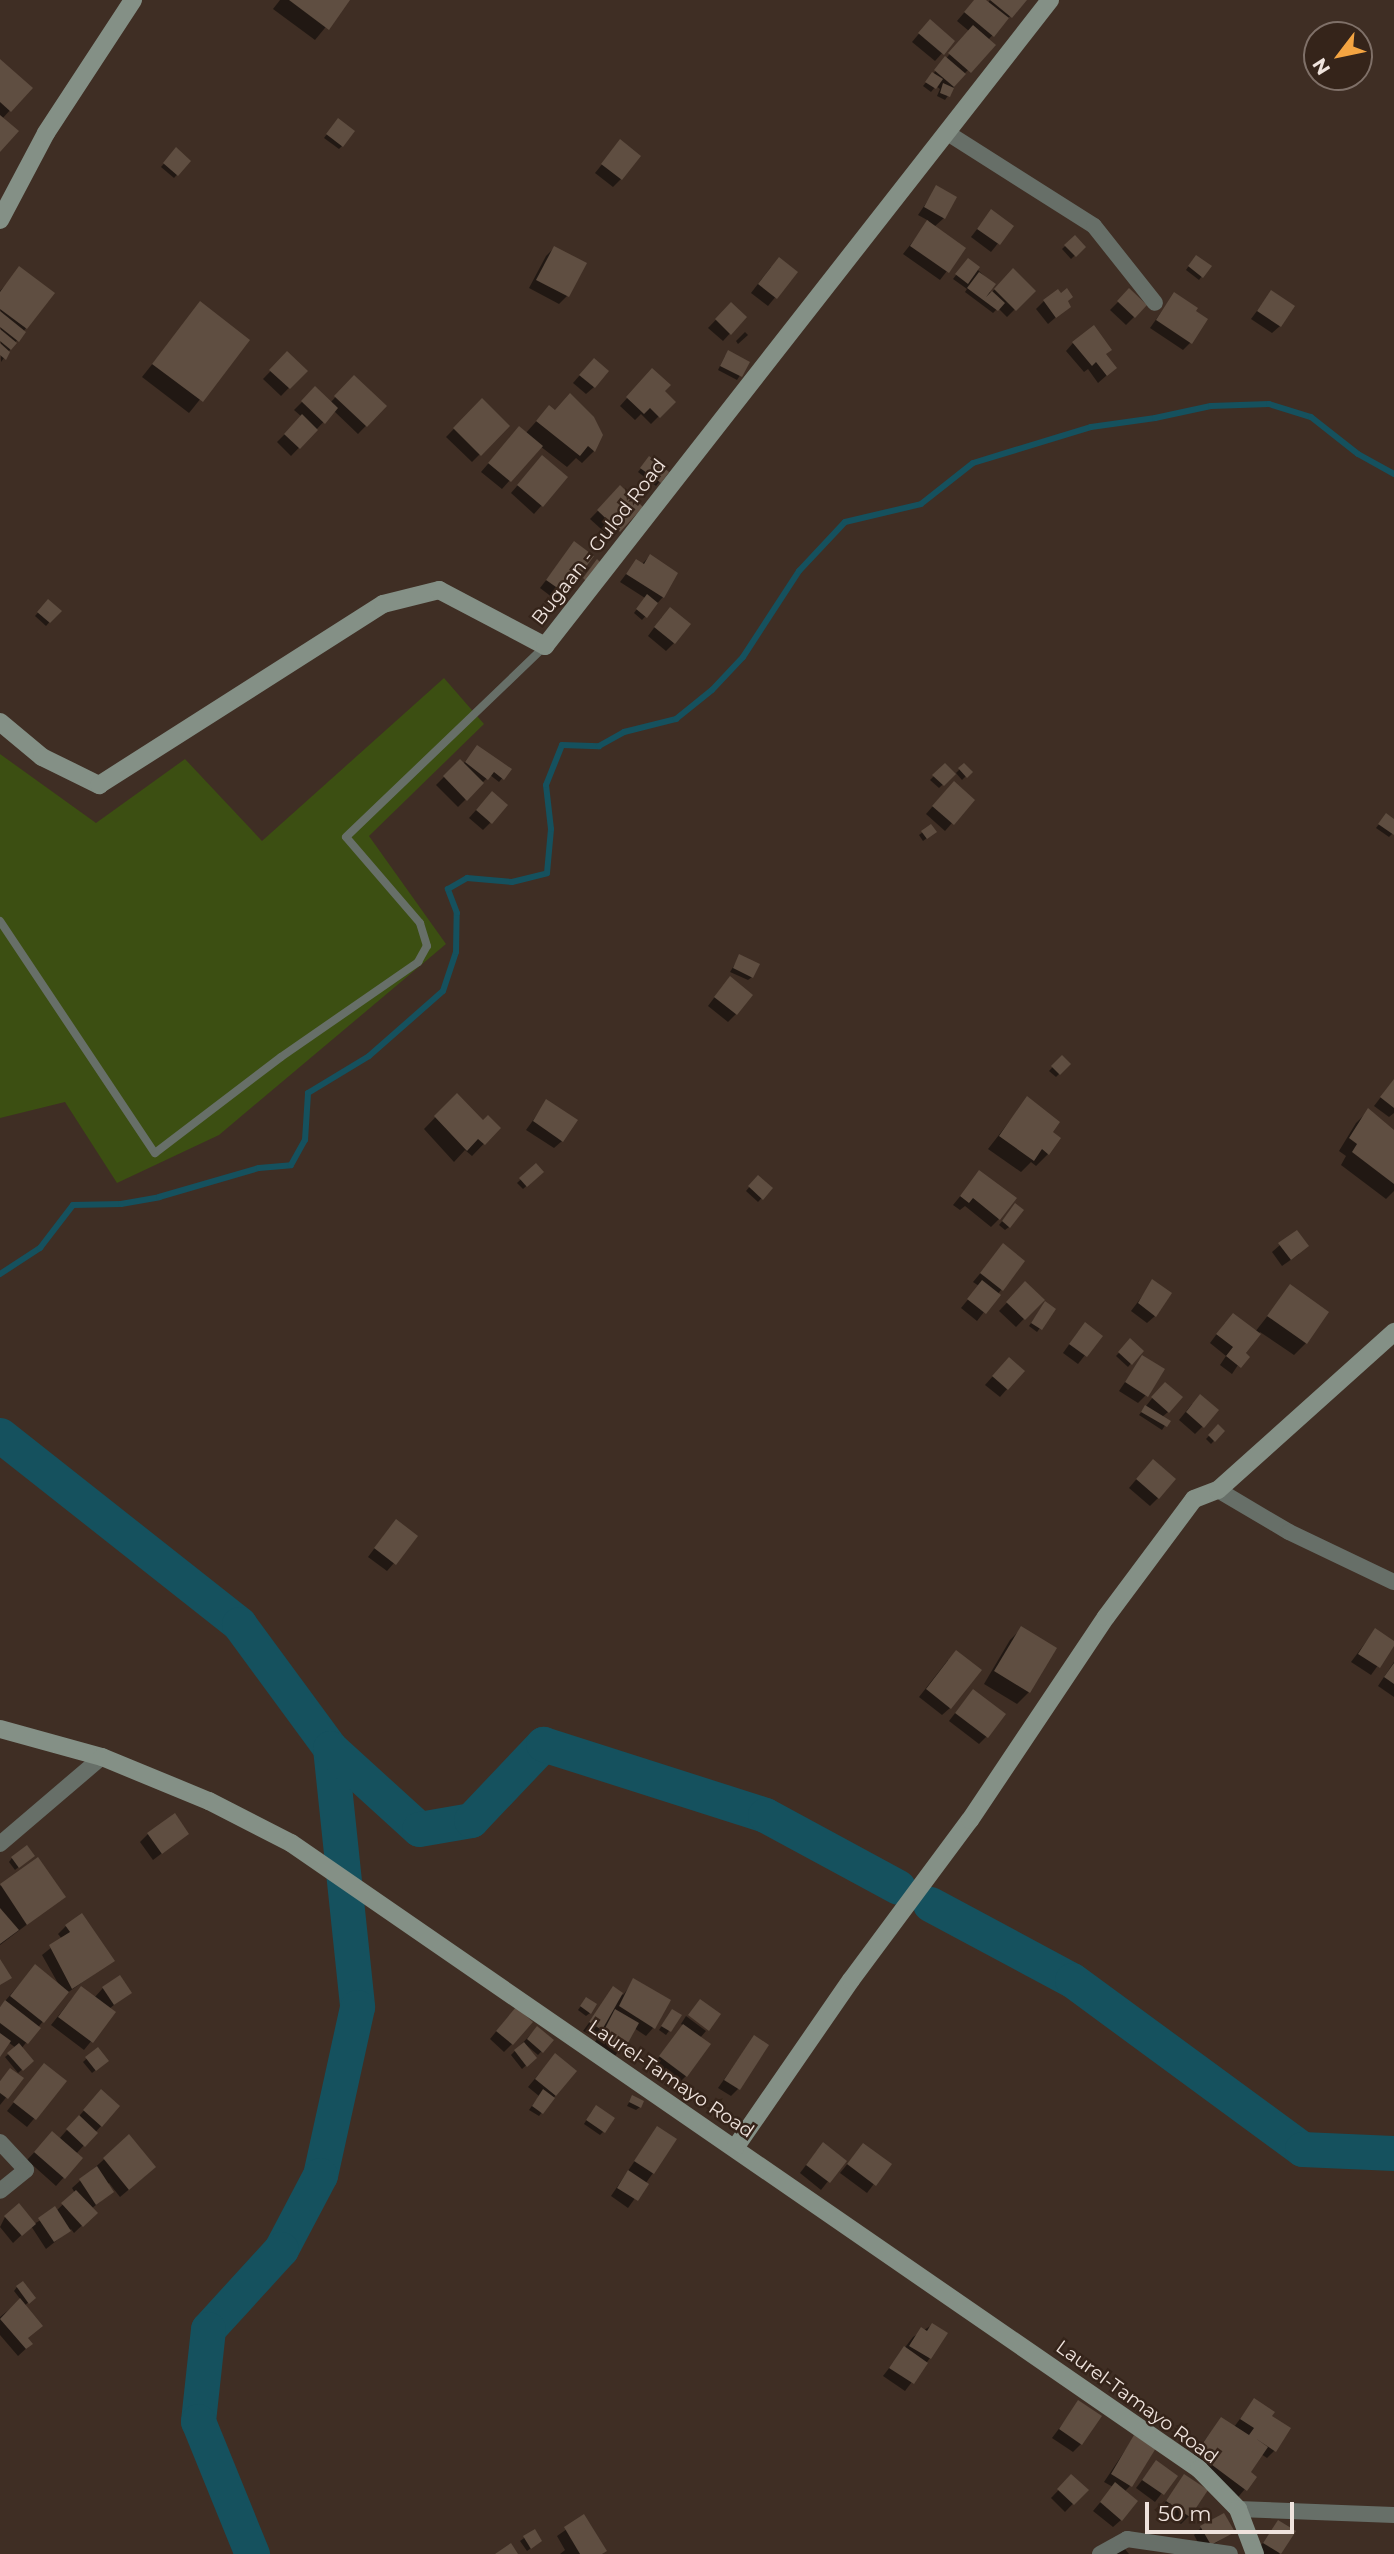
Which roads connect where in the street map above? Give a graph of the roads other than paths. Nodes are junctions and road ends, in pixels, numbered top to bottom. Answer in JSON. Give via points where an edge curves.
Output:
{"nodes":[{"id":1,"x":133,"y":0,"type":"edge"},
{"id":2,"x":1050,"y":0,"type":"edge"},
{"id":3,"x":946,"y":132,"type":"junction"},
{"id":4,"x":0,"y":220,"type":"edge"},
{"id":5,"x":1155,"y":303,"type":"dead end"},
{"id":6,"x":545,"y":646,"type":"junction"},
{"id":7,"x":0,"y":722,"type":"edge"},
{"id":8,"x":0,"y":921,"type":"edge"},
{"id":9,"x":1394,"y":1332,"type":"edge"},
{"id":10,"x":1218,"y":1490,"type":"junction"},
{"id":11,"x":1394,"y":1583,"type":"edge"},
{"id":12,"x":0,"y":1729,"type":"edge"},
{"id":13,"x":102,"y":1757,"type":"junction"},
{"id":14,"x":0,"y":1844,"type":"edge"},
{"id":15,"x":0,"y":2142,"type":"edge"},
{"id":16,"x":735,"y":2148,"type":"junction"},
{"id":17,"x":0,"y":2191,"type":"edge"},
{"id":18,"x":1238,"y":2510,"type":"junction"},
{"id":19,"x":1394,"y":2515,"type":"edge"},
{"id":20,"x":1100,"y":2554,"type":"edge"},
{"id":21,"x":1230,"y":2554,"type":"edge"},
{"id":22,"x":1255,"y":2554,"type":"edge"}],
"edges":[{"from":1,"to":4,"type":"street","via":[[46,132]]},
{"from":2,"to":3,"type":"street","name":"Bugaan - Gulod Road"},
{"from":3,"to":5,"type":"street","via":[[1094,226]]},
{"from":3,"to":6,"type":"street","name":"Bugaan - Gulod Road"},
{"from":6,"to":7,"type":"street","name":"Bugaan - Gulod Road","via":[[439,590],[383,604],[99,785],[42,757]]},
{"from":6,"to":8,"type":"lane","via":[[346,837],[420,923],[427,946],[418,962],[281,1057],[155,1153]]},
{"from":9,"to":10,"type":"street"},
{"from":10,"to":11,"type":"street","via":[[1289,1532]]},
{"from":10,"to":16,"type":"street","via":[[1194,1499],[1114,1606],[970,1820],[851,1980]]},
{"from":12,"to":13,"type":"street","name":"Laurel-Tamayo Road"},
{"from":13,"to":14,"type":"street"},
{"from":13,"to":16,"type":"street","name":"Laurel-Tamayo Road","via":[[209,1801],[291,1843]]},
{"from":15,"to":17,"type":"street","via":[[26,2170]]},
{"from":16,"to":18,"type":"street","name":"Laurel-Tamayo Road","via":[[1199,2469]]},
{"from":18,"to":19,"type":"street"},
{"from":18,"to":22,"type":"street","name":"Laurel-Tamayo Road"},
{"from":20,"to":21,"type":"street","via":[[1127,2539]]}]}
